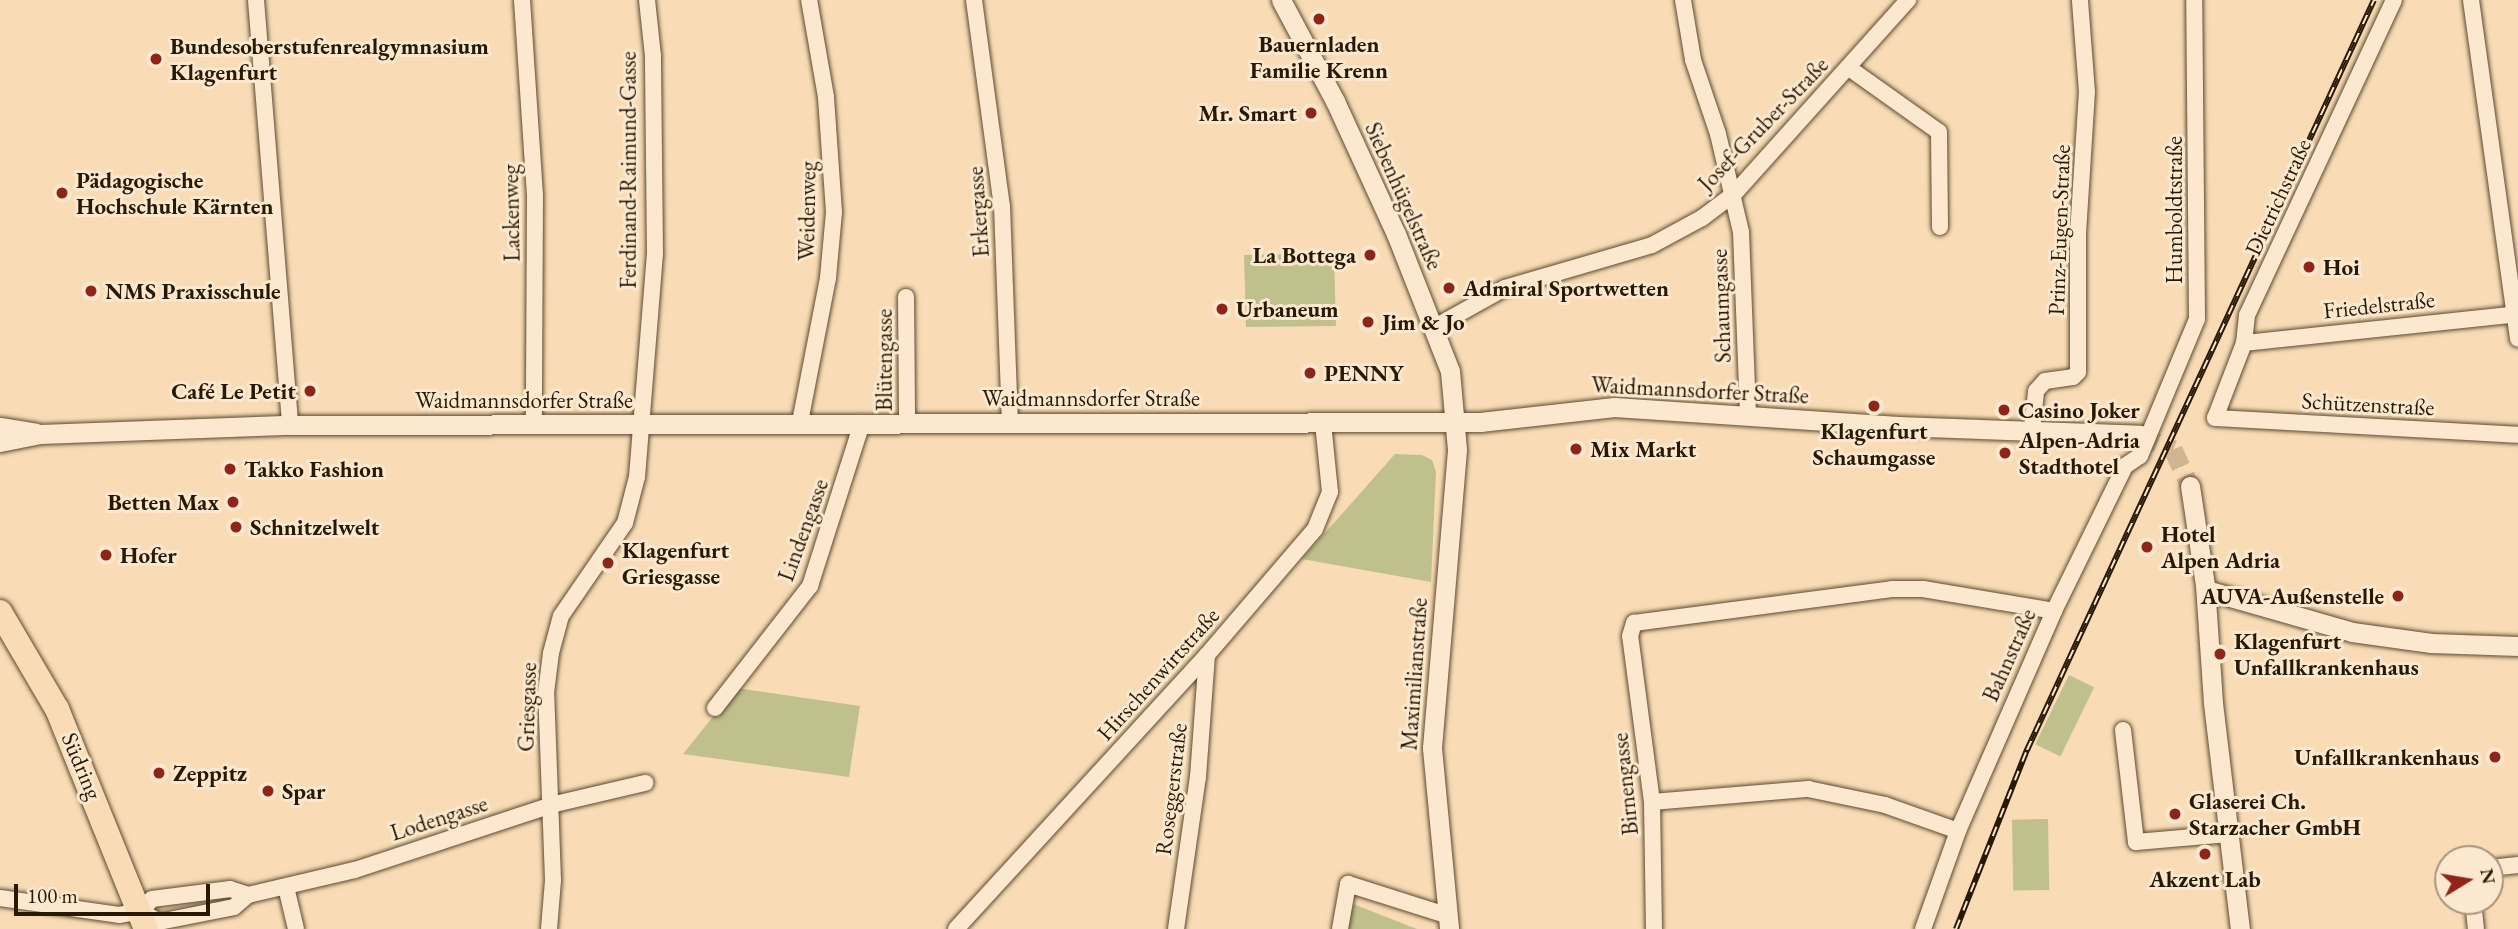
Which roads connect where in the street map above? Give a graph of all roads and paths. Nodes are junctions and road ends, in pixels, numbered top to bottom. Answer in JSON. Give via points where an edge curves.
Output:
{"nodes":[{"id":1,"x":256,"y":0,"type":"edge"},
{"id":2,"x":522,"y":0,"type":"edge"},
{"id":3,"x":647,"y":0,"type":"edge"},
{"id":4,"x":809,"y":0,"type":"edge"},
{"id":5,"x":974,"y":0,"type":"edge"},
{"id":6,"x":1281,"y":0,"type":"edge"},
{"id":7,"x":1683,"y":0,"type":"edge"},
{"id":8,"x":1908,"y":0,"type":"edge"},
{"id":9,"x":2080,"y":0,"type":"edge"},
{"id":10,"x":2194,"y":0,"type":"edge"},
{"id":11,"x":2394,"y":0,"type":"edge"},
{"id":12,"x":2471,"y":0,"type":"edge"},
{"id":13,"x":1849,"y":68,"type":"junction"},
{"id":14,"x":1734,"y":194,"type":"junction"},
{"id":15,"x":1940,"y":227,"type":"dead end"},
{"id":16,"x":906,"y":297,"type":"dead end"},
{"id":17,"x":2517,"y":314,"type":"edge"},
{"id":18,"x":1435,"y":327,"type":"junction"},
{"id":19,"x":2518,"y":339,"type":"edge"},
{"id":20,"x":2244,"y":343,"type":"junction"},
{"id":21,"x":2160,"y":413,"type":"joint"},
{"id":22,"x":1748,"y":417,"type":"junction"},
{"id":23,"x":2215,"y":418,"type":"joint"},
{"id":24,"x":1010,"y":421,"type":"junction"},
{"id":25,"x":800,"y":422,"type":"junction"},
{"id":26,"x":1323,"y":422,"type":"junction"},
{"id":27,"x":1457,"y":422,"type":"junction"},
{"id":28,"x":862,"y":423,"type":"junction"},
{"id":29,"x":907,"y":423,"type":"junction"},
{"id":30,"x":640,"y":424,"type":"junction"},
{"id":31,"x":290,"y":425,"type":"junction"},
{"id":32,"x":534,"y":425,"type":"junction"},
{"id":33,"x":0,"y":427,"type":"edge"},
{"id":34,"x":2032,"y":430,"type":"junction"},
{"id":35,"x":40,"y":434,"type":"junction"},
{"id":36,"x":2140,"y":435,"type":"tunnel mouth"},
{"id":37,"x":2518,"y":435,"type":"edge"},
{"id":38,"x":0,"y":442,"type":"edge"},
{"id":39,"x":2190,"y":486,"type":"tunnel mouth"},
{"id":40,"x":2206,"y":590,"type":"junction"},
{"id":41,"x":2053,"y":611,"type":"junction"},
{"id":42,"x":0,"y":612,"type":"edge"},
{"id":43,"x":2518,"y":646,"type":"edge"},
{"id":44,"x":1208,"y":655,"type":"junction"},
{"id":45,"x":715,"y":708,"type":"dead end"},
{"id":46,"x":2123,"y":730,"type":"dead end"},
{"id":47,"x":645,"y":783,"type":"dead end"},
{"id":48,"x":1652,"y":802,"type":"junction"},
{"id":49,"x":551,"y":805,"type":"junction"},
{"id":50,"x":1958,"y":831,"type":"junction"},
{"id":51,"x":2229,"y":834,"type":"junction"},
{"id":52,"x":286,"y":887,"type":"junction"},
{"id":53,"x":248,"y":895,"type":"junction"},
{"id":54,"x":0,"y":898,"type":"edge"},
{"id":55,"x":143,"y":920,"type":"edge"},
{"id":56,"x":1447,"y":922,"type":"edge"},
{"id":57,"x":296,"y":929,"type":"edge"},
{"id":58,"x":549,"y":929,"type":"edge"},
{"id":59,"x":956,"y":929,"type":"edge"},
{"id":60,"x":1176,"y":929,"type":"edge"},
{"id":61,"x":1340,"y":929,"type":"edge"},
{"id":62,"x":1654,"y":929,"type":"edge"},
{"id":63,"x":1923,"y":929,"type":"edge"},
{"id":64,"x":2241,"y":929,"type":"edge"}],
"edges":[{"from":1,"to":31,"type":"street"},
{"from":2,"to":32,"type":"street","name":"Lackenweg","via":[[535,196]]},
{"from":3,"to":30,"type":"street","name":"Ferdinand-Raimund-Gasse","via":[[653,56],[655,254]]},
{"from":4,"to":25,"type":"street","name":"Weidenweg","via":[[826,97],[834,212],[828,278]]},
{"from":5,"to":24,"type":"street","name":"Erkergasse","via":[[1002,206]]},
{"from":6,"to":18,"type":"street","name":"Siebenhügelstraße","via":[[1335,101]]},
{"from":7,"to":14,"type":"street","name":"Schaumgasse","via":[[1693,60]]},
{"from":8,"to":13,"type":"street","name":"Josef-Gruber-Straße"},
{"from":9,"to":34,"type":"street","name":"Prinz-Eugen-Straße","via":[[2087,92],[2078,234],[2078,372],[2073,377],[2045,381],[2036,391]]},
{"from":10,"to":21,"type":"street","name":"Humboldtstraße","via":[[2197,319]]},
{"from":11,"to":20,"type":"street","name":"Dietrichstraße","via":[[2247,315]]},
{"from":12,"to":17,"type":"street"},
{"from":13,"to":14,"type":"street","name":"Josef-Gruber-Straße"},
{"from":13,"to":15,"type":"street","via":[[1939,132]]},
{"from":14,"to":18,"type":"street","name":"Josef-Gruber-Straße","via":[[1702,218],[1651,245],[1505,288]]},
{"from":14,"to":22,"type":"street","name":"Schaumgasse","via":[[1741,232]]},
{"from":16,"to":29,"type":"street","name":"Blütengasse"},
{"from":17,"to":19,"type":"street"},
{"from":17,"to":20,"type":"street","name":"Friedelstraße"},
{"from":18,"to":27,"type":"street","name":"Siebenhügelstraße","via":[[1450,371]]},
{"from":20,"to":23,"type":"street","name":"Dietrichstraße"},
{"from":21,"to":41,"type":"street","name":"Bahnstraße","via":[[2140,456],[2125,466]]},
{"from":22,"to":27,"type":"street","name":"Waidmannsdorfer Straße","via":[[1587,407]]},
{"from":22,"to":34,"type":"street","name":"Waidmannsdorfer Straße"},
{"from":23,"to":37,"type":"street","name":"Schützenstraße"},
{"from":24,"to":26,"type":"street","name":"Waidmannsdorfer Straße"},
{"from":24,"to":29,"type":"street","name":"Waidmannsdorfer Straße"},
{"from":25,"to":28,"type":"street","name":"Waidmannsdorfer Straße"},
{"from":25,"to":30,"type":"street","name":"Waidmannsdorfer Straße"},
{"from":26,"to":27,"type":"street","name":"Waidmannsdorfer Straße"},
{"from":26,"to":44,"type":"street","name":"Hirschenwirtstraße","via":[[1330,471],[1325,512]]},
{"from":27,"to":56,"type":"street","name":"Maximilianstraße","via":[[1433,720],[1435,814]]},
{"from":28,"to":29,"type":"street","name":"Waidmannsdorfer Straße"},
{"from":28,"to":45,"type":"street","name":"Lindengasse","via":[[810,586]]},
{"from":30,"to":32,"type":"street","name":"Waidmannsdorfer Straße"},
{"from":30,"to":49,"type":"street","name":"Griesgasse","via":[[637,477],[625,523],[561,615],[551,653],[546,693]]},
{"from":31,"to":32,"type":"street","name":"Waidmannsdorfer Straße"},
{"from":31,"to":35,"type":"street","name":"Waidmannsdorfer Straße"},
{"from":33,"to":35,"type":"street","name":"Waidmannsdorfer Straße"},
{"from":34,"to":36,"type":"street","name":"Waidmannsdorfer Straße"},
{"from":35,"to":38,"type":"street","name":"Waidmannsdorfer Straße"},
{"from":39,"to":40,"type":"street"},
{"from":40,"to":43,"type":"street","via":[[2352,632],[2431,643]]},
{"from":40,"to":51,"type":"street"},
{"from":41,"to":48,"type":"street","name":"Birnengasse","via":[[1923,589],[1892,589],[1638,621],[1630,636]]},
{"from":41,"to":50,"type":"street","name":"Bahnstraße"},
{"from":42,"to":55,"type":"main road","name":"Südring","via":[[57,709]]},
{"from":44,"to":59,"type":"street","name":"Hirschenwirtstraße"},
{"from":44,"to":60,"type":"street","name":"Roseggerstraße","via":[[1198,777]]},
{"from":46,"to":51,"type":"street","via":[[2136,842]]},
{"from":47,"to":49,"type":"street","name":"Lodengasse"},
{"from":48,"to":50,"type":"street","via":[[1808,789],[1885,805]]},
{"from":48,"to":62,"type":"street","name":"Birnengasse"},
{"from":49,"to":52,"type":"street","name":"Lodengasse","via":[[355,870]]},
{"from":49,"to":58,"type":"street","name":"Griesgasse"},
{"from":50,"to":63,"type":"street","name":"Bahnstraße"},
{"from":51,"to":64,"type":"street"},
{"from":52,"to":53,"type":"street","name":"Lodengasse"},
{"from":52,"to":57,"type":"street"},
{"from":53,"to":55,"type":"street","name":"Lodengasse","via":[[234,907],[159,922]]},
{"from":53,"to":55,"type":"street","name":"Lodengasse","via":[[230,889],[152,899]]},
{"from":54,"to":55,"type":"street","name":"Lodengasse"},
{"from":56,"to":61,"type":"street","via":[[1348,884]]}]}
